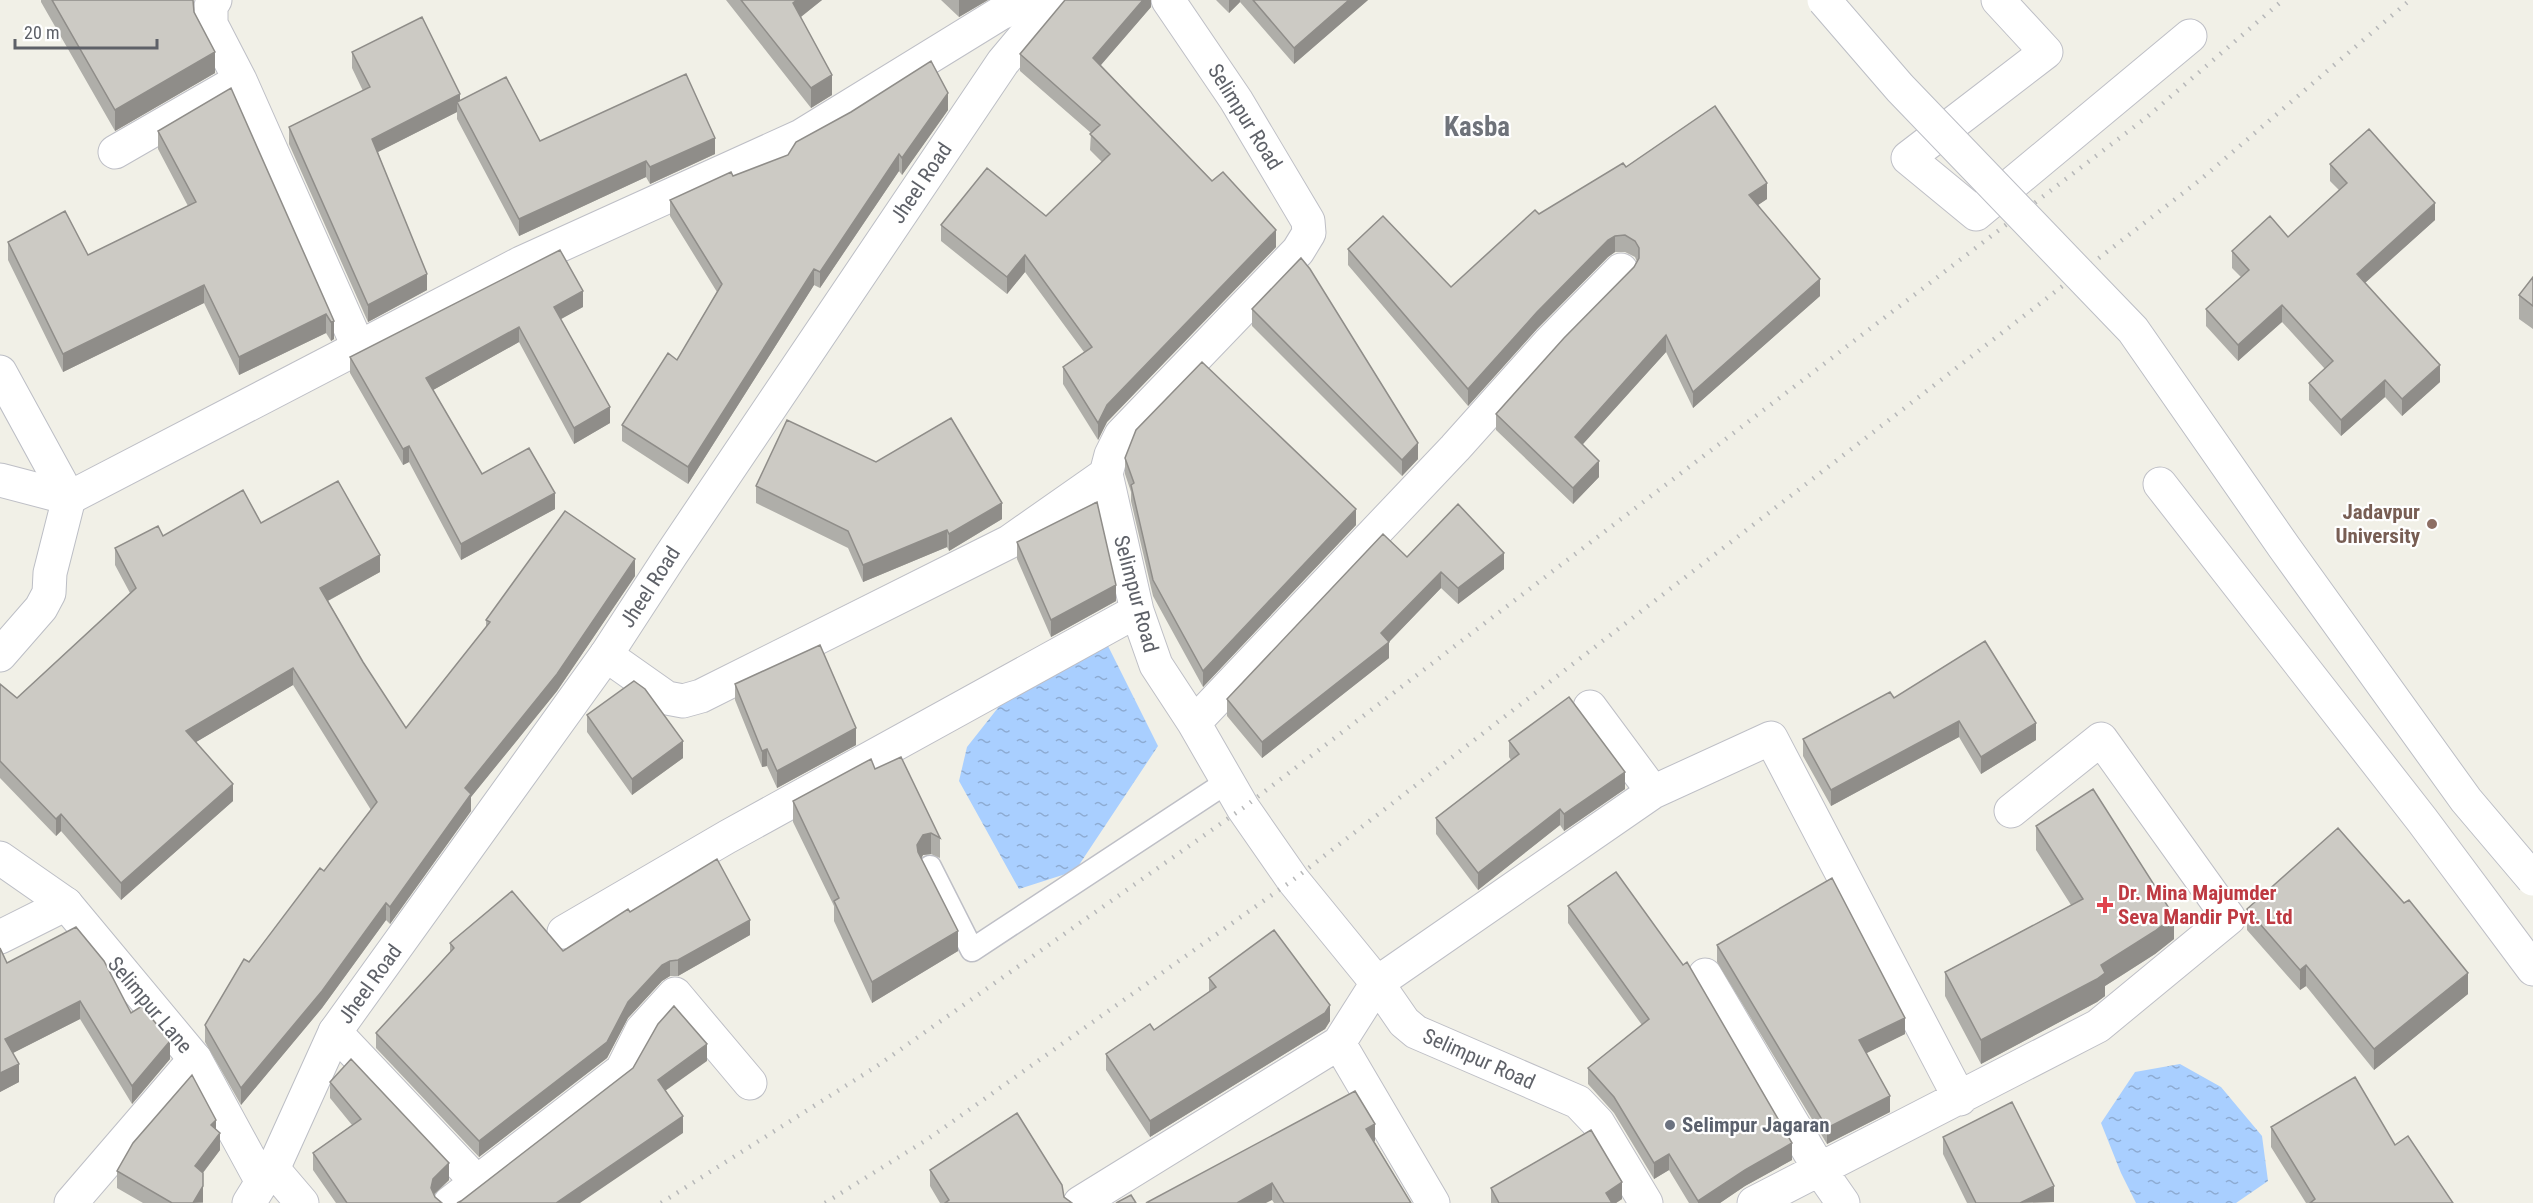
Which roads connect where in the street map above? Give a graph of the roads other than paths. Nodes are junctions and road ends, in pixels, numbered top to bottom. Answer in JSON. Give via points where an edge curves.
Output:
{"nodes":[{"id":1,"x":215,"y":0,"type":"edge"},
{"id":2,"x":1031,"y":0,"type":"edge"},
{"id":3,"x":1055,"y":0,"type":"edge"},
{"id":4,"x":1168,"y":0,"type":"edge"},
{"id":5,"x":1824,"y":0,"type":"edge"},
{"id":6,"x":1998,"y":0,"type":"edge"},
{"id":7,"x":2190,"y":36,"type":"dead end"},
{"id":8,"x":240,"y":80,"type":"junction"},
{"id":9,"x":115,"y":152,"type":"dead end"},
{"id":10,"x":1621,"y":270,"type":"dead end"},
{"id":11,"x":358,"y":346,"type":"junction"},
{"id":12,"x":0,"y":372,"type":"edge"},
{"id":13,"x":1106,"y":474,"type":"junction"},
{"id":14,"x":0,"y":480,"type":"edge"},
{"id":15,"x":2160,"y":484,"type":"dead end"},
{"id":16,"x":69,"y":498,"type":"junction"},
{"id":17,"x":1137,"y":611,"type":"junction"},
{"id":18,"x":0,"y":655,"type":"edge"},
{"id":19,"x":606,"y":655,"type":"junction"},
{"id":20,"x":1590,"y":707,"type":"dead end"},
{"id":21,"x":1194,"y":723,"type":"junction"},
{"id":22,"x":1227,"y":782,"type":"junction"},
{"id":23,"x":1653,"y":792,"type":"junction"},
{"id":24,"x":2011,"y":810,"type":"dead end"},
{"id":25,"x":0,"y":858,"type":"edge"},
{"id":26,"x":930,"y":867,"type":"dead end"},
{"id":27,"x":2533,"y":879,"type":"edge"},
{"id":28,"x":66,"y":904,"type":"junction"},
{"id":29,"x":564,"y":932,"type":"dead end"},
{"id":30,"x":0,"y":937,"type":"edge"},
{"id":31,"x":2533,"y":969,"type":"edge"},
{"id":32,"x":1705,"y":975,"type":"dead end"},
{"id":33,"x":1377,"y":983,"type":"junction"},
{"id":34,"x":335,"y":1032,"type":"junction"},
{"id":35,"x":1339,"y":1043,"type":"junction"},
{"id":36,"x":195,"y":1059,"type":"junction"},
{"id":37,"x":750,"y":1083,"type":"dead end"},
{"id":38,"x":1960,"y":1099,"type":"junction"},
{"id":39,"x":1820,"y":1170,"type":"junction"},
{"id":40,"x":477,"y":1182,"type":"junction"},
{"id":41,"x":261,"y":1185,"type":"edge"},
{"id":42,"x":71,"y":1203,"type":"edge"},
{"id":43,"x":302,"y":1203,"type":"edge"},
{"id":44,"x":450,"y":1203,"type":"edge"},
{"id":45,"x":1080,"y":1203,"type":"edge"},
{"id":46,"x":1433,"y":1203,"type":"edge"},
{"id":47,"x":1646,"y":1203,"type":"edge"},
{"id":48,"x":1754,"y":1203,"type":"edge"},
{"id":49,"x":1843,"y":1203,"type":"edge"}],
"edges":[{"from":1,"to":8,"type":"street","via":[[210,6],[211,24]]},
{"from":2,"to":11,"type":"street","via":[[1001,13],[801,136],[521,263]]},
{"from":3,"to":19,"type":"street","name":"Jheel Road","via":[[1003,62]]},
{"from":4,"to":13,"type":"street","name":"Selimpur Road","via":[[1236,100],[1308,221],[1309,233],[1298,251],[1120,435]]},
{"from":5,"to":27,"type":"street","bridge":true,"via":[[1900,88],[2133,330],[2466,800]]},
{"from":6,"to":7,"type":"street","via":[[2046,52],[1908,158],[1976,214]]},
{"from":8,"to":9,"type":"street"},
{"from":8,"to":11,"type":"street"},
{"from":10,"to":21,"type":"street"},
{"from":11,"to":16,"type":"street"},
{"from":12,"to":16,"type":"street"},
{"from":13,"to":17,"type":"street","name":"Selimpur Road"},
{"from":13,"to":19,"type":"street","via":[[1009,542],[701,696],[683,701],[667,698]]},
{"from":14,"to":16,"type":"street"},
{"from":15,"to":31,"type":"street"},
{"from":16,"to":18,"type":"street","via":[[50,573],[49,593],[41,608]]},
{"from":17,"to":21,"type":"street","name":"Selimpur Road","via":[[1156,665]]},
{"from":17,"to":29,"type":"street","via":[[727,837]]},
{"from":19,"to":34,"type":"street","name":"Jheel Road"},
{"from":20,"to":23,"type":"street"},
{"from":21,"to":22,"type":"street","name":"Selimpur Road"},
{"from":22,"to":26,"type":"lane","via":[[972,950]]},
{"from":22,"to":33,"type":"street","name":"Selimpur Road","via":[[1293,880]]},
{"from":23,"to":33,"type":"street"},
{"from":23,"to":38,"type":"street","via":[[1770,738]]},
{"from":24,"to":38,"type":"street","via":[[2101,739],[2229,918],[2098,1026]]},
{"from":25,"to":28,"type":"street","name":"Selimpur Lane"},
{"from":28,"to":30,"type":"street"},
{"from":28,"to":36,"type":"street","name":"Selimpur Lane"},
{"from":32,"to":39,"type":"street"},
{"from":33,"to":35,"type":"street"},
{"from":33,"to":47,"type":"street","name":"Selimpur Road","via":[[1404,1022],[1416,1032],[1578,1102],[1598,1123]]},
{"from":34,"to":40,"type":"street"},
{"from":34,"to":41,"type":"street","name":"Jheel Road"},
{"from":35,"to":45,"type":"street"},
{"from":35,"to":46,"type":"street"},
{"from":36,"to":41,"type":"street","name":"Selimpur Lane"},
{"from":36,"to":42,"type":"street"},
{"from":37,"to":40,"type":"street","via":[[675,994],[642,1030],[622,1070]]},
{"from":38,"to":39,"type":"street"},
{"from":39,"to":48,"type":"street"},
{"from":39,"to":49,"type":"street"},
{"from":40,"to":44,"type":"street"},
{"from":41,"to":43,"type":"street","name":"Selimpur Lane"}]}
